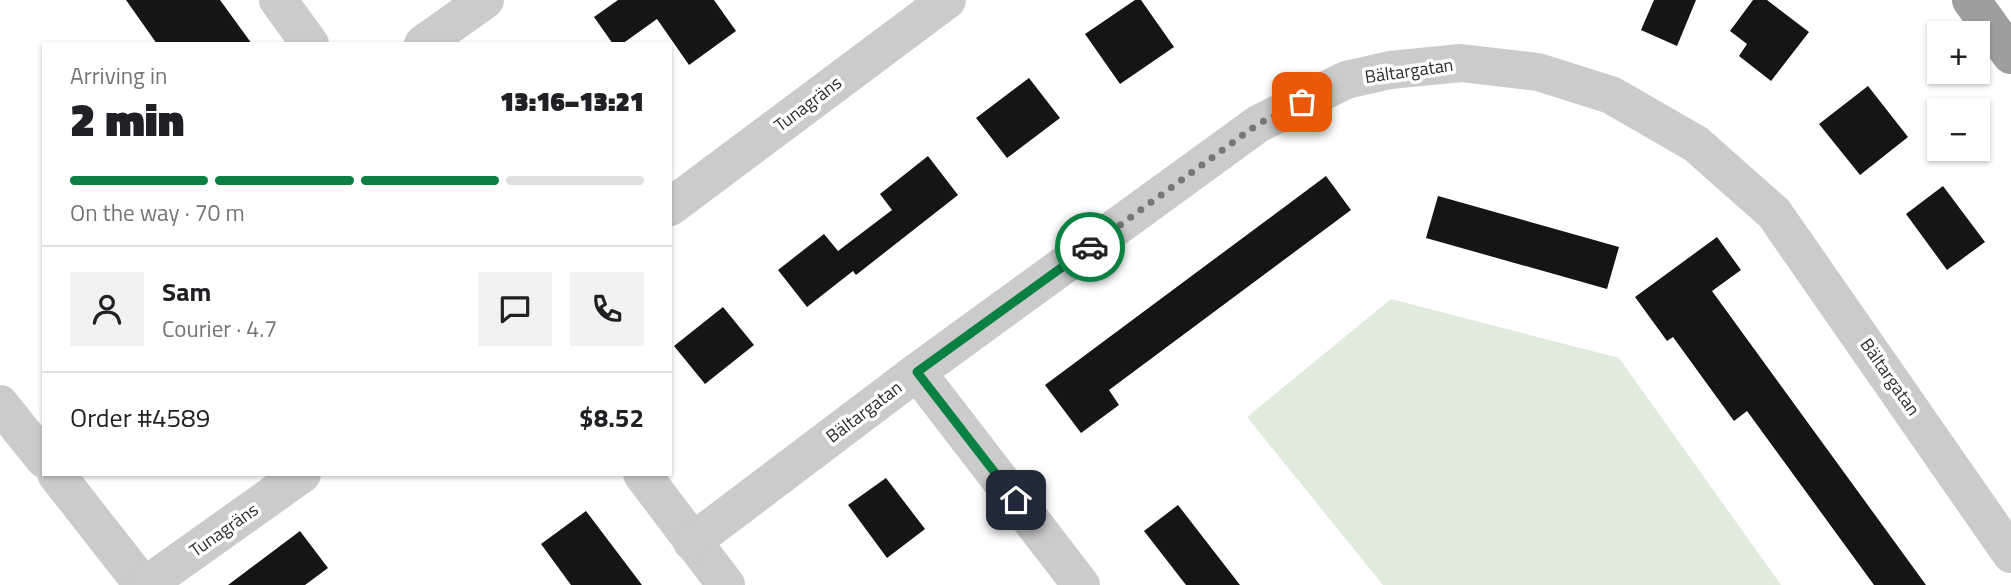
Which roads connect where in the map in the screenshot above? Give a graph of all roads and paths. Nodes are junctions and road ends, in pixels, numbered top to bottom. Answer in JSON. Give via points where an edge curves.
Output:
{"nodes":[{"id":1,"x":278,"y":0,"type":"edge"},
{"id":2,"x":485,"y":0,"type":"edge"},
{"id":3,"x":947,"y":0,"type":"edge"},
{"id":4,"x":1971,"y":0,"type":"edge"},
{"id":5,"x":309,"y":42,"type":"edge"},
{"id":6,"x":426,"y":42,"type":"edge"},
{"id":7,"x":2011,"y":55,"type":"edge"},
{"id":8,"x":672,"y":206,"type":"edge"},
{"id":9,"x":917,"y":372,"type":"junction"},
{"id":10,"x":0,"y":404,"type":"edge"},
{"id":11,"x":42,"y":456,"type":"edge"},
{"id":12,"x":58,"y":476,"type":"edge"},
{"id":13,"x":299,"y":476,"type":"edge"},
{"id":14,"x":643,"y":476,"type":"edge"},
{"id":15,"x":692,"y":542,"type":"junction"},
{"id":16,"x":2011,"y":554,"type":"edge"},
{"id":17,"x":144,"y":585,"type":"edge"},
{"id":18,"x":726,"y":585,"type":"edge"},
{"id":19,"x":1081,"y":585,"type":"edge"}],
"edges":[{"from":1,"to":5,"type":"street"},
{"from":2,"to":6,"type":"street"},
{"from":3,"to":8,"type":"street","name":"Tunagräns"},
{"from":4,"to":7,"type":"highway"},
{"from":9,"to":15,"type":"street","name":"Bältargatan"},
{"from":9,"to":16,"type":"street","name":"Bältargatan","via":[[1258,124],[1346,80],[1390,69],[1461,63],[1538,72],[1611,95],[1696,144],[1774,213]]},
{"from":9,"to":19,"type":"street"},
{"from":10,"to":11,"type":"street"},
{"from":12,"to":17,"type":"street"},
{"from":13,"to":17,"type":"street","name":"Tunagräns"},
{"from":14,"to":15,"type":"street"},
{"from":15,"to":18,"type":"street"}]}
